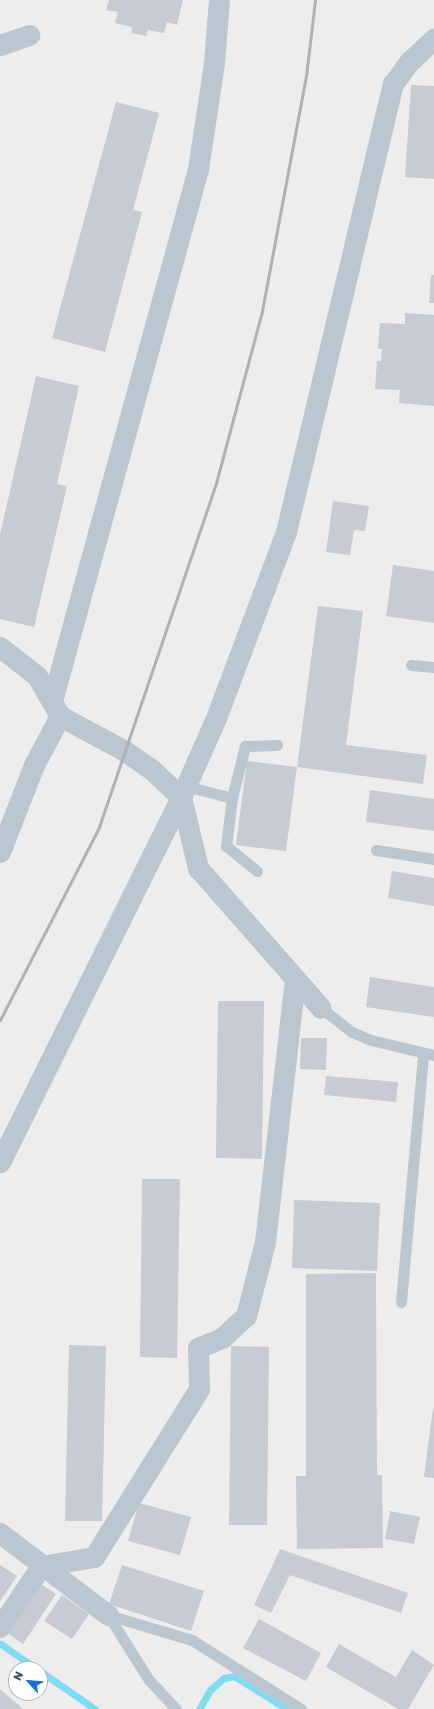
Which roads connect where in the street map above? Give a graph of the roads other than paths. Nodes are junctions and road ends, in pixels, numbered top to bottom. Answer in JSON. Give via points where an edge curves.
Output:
{"nodes":[{"id":1,"x":219,"y":0,"type":"edge"},
{"id":2,"x":29,"y":35,"type":"dead end"},
{"id":3,"x":434,"y":40,"type":"edge"},
{"id":4,"x":0,"y":45,"type":"edge"},
{"id":5,"x":0,"y":647,"type":"edge"},
{"id":6,"x":411,"y":665,"type":"dead end"},
{"id":7,"x":434,"y":667,"type":"edge"},
{"id":8,"x":56,"y":708,"type":"junction"},
{"id":9,"x":277,"y":745,"type":"dead end"},
{"id":10,"x":184,"y":792,"type":"junction"},
{"id":11,"x":232,"y":798,"type":"junction"},
{"id":12,"x":376,"y":850,"type":"dead end"},
{"id":13,"x":0,"y":852,"type":"edge"},
{"id":14,"x":434,"y":859,"type":"edge"},
{"id":15,"x":258,"y":871,"type":"dead end"},
{"id":16,"x":295,"y":980,"type":"junction"},
{"id":17,"x":321,"y":1008,"type":"joint"},
{"id":18,"x":429,"y":1055,"type":"edge"},
{"id":19,"x":0,"y":1162,"type":"edge"},
{"id":20,"x":401,"y":1302,"type":"dead end"},
{"id":21,"x":0,"y":1533,"type":"edge"},
{"id":22,"x":41,"y":1566,"type":"junction"},
{"id":23,"x":108,"y":1615,"type":"junction"},
{"id":24,"x":0,"y":1627,"type":"edge"},
{"id":25,"x":294,"y":1707,"type":"edge"},
{"id":26,"x":176,"y":1709,"type":"edge"}],
"edges":[{"from":1,"to":8,"type":"street","via":[[214,63],[198,169]]},
{"from":2,"to":4,"type":"street"},
{"from":3,"to":10,"type":"street","via":[[410,61],[393,84],[286,532],[216,718]]},
{"from":5,"to":8,"type":"street","via":[[37,676]]},
{"from":6,"to":7,"type":"lane"},
{"from":8,"to":10,"type":"street"},
{"from":8,"to":13,"type":"street"},
{"from":9,"to":11,"type":"lane","via":[[245,746]]},
{"from":10,"to":11,"type":"lane"},
{"from":10,"to":16,"type":"street","via":[[198,868]]},
{"from":10,"to":19,"type":"street"},
{"from":11,"to":15,"type":"lane","via":[[226,846]]},
{"from":12,"to":14,"type":"lane"},
{"from":16,"to":17,"type":"street"},
{"from":16,"to":22,"type":"street","via":[[264,1242],[246,1316],[222,1338],[198,1348],[199,1389],[94,1557]]},
{"from":17,"to":18,"type":"lane","via":[[364,1038]]},
{"from":18,"to":20,"type":"lane"},
{"from":21,"to":22,"type":"street"},
{"from":22,"to":23,"type":"street"},
{"from":22,"to":24,"type":"street"},
{"from":23,"to":25,"type":"lane","via":[[192,1640]]},
{"from":23,"to":26,"type":"lane","via":[[149,1680]]}]}
